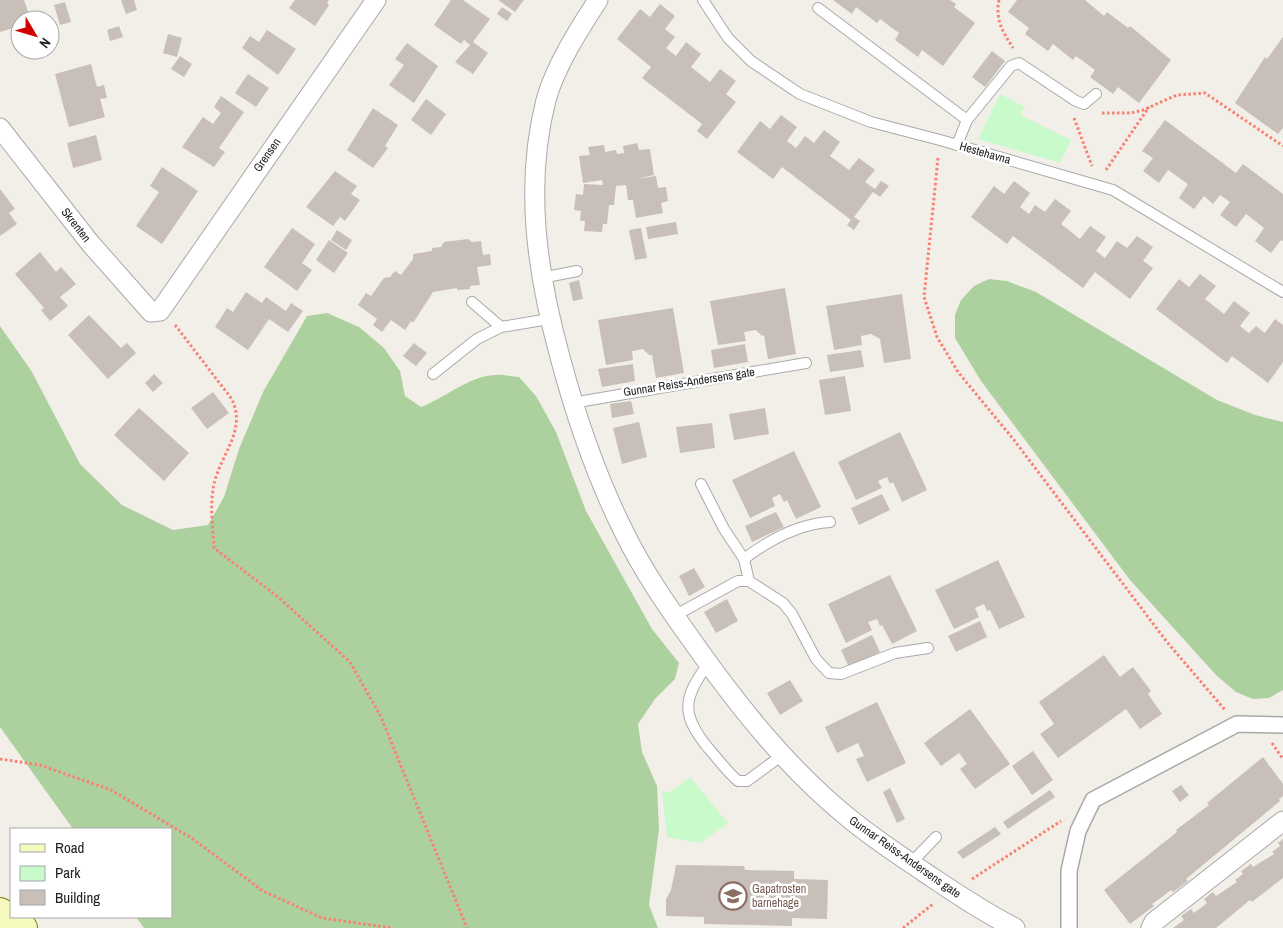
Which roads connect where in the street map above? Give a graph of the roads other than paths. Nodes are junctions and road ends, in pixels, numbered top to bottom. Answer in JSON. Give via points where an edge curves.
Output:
{"nodes":[{"id":1,"x":376,"y":0,"type":"edge"},
{"id":2,"x":598,"y":0,"type":"edge"},
{"id":3,"x":703,"y":0,"type":"edge"},
{"id":4,"x":818,"y":8,"type":"dead end"},
{"id":5,"x":1096,"y":94,"type":"dead end"},
{"id":6,"x":967,"y":120,"type":"junction"},
{"id":7,"x":0,"y":128,"type":"edge"},
{"id":8,"x":957,"y":145,"type":"junction"},
{"id":9,"x":577,"y":271,"type":"dead end"},
{"id":10,"x":541,"y":278,"type":"junction"},
{"id":11,"x":1283,"y":292,"type":"edge"},
{"id":12,"x":472,"y":302,"type":"dead end"},
{"id":13,"x":160,"y":311,"type":"joint"},
{"id":14,"x":549,"y":319,"type":"junction"},
{"id":15,"x":501,"y":327,"type":"junction"},
{"id":16,"x":806,"y":363,"type":"dead end"},
{"id":17,"x":433,"y":374,"type":"dead end"},
{"id":18,"x":572,"y":403,"type":"junction"},
{"id":19,"x":700,"y":484,"type":"dead end"},
{"id":20,"x":830,"y":522,"type":"dead end"},
{"id":21,"x":744,"y":559,"type":"junction"},
{"id":22,"x":749,"y":581,"type":"junction"},
{"id":23,"x":674,"y":616,"type":"junction"},
{"id":24,"x":928,"y":648,"type":"dead end"},
{"id":25,"x":708,"y":664,"type":"junction"},
{"id":26,"x":1283,"y":725,"type":"edge"},
{"id":27,"x":781,"y":756,"type":"junction"},
{"id":28,"x":1283,"y":821,"type":"edge"},
{"id":29,"x":936,"y":837,"type":"dead end"},
{"id":30,"x":911,"y":863,"type":"junction"},
{"id":31,"x":10,"y":918,"type":"edge"},
{"id":32,"x":23,"y":928,"type":"edge"},
{"id":33,"x":1015,"y":928,"type":"edge"},
{"id":34,"x":1069,"y":928,"type":"edge"},
{"id":35,"x":1151,"y":928,"type":"edge"}],
"edges":[{"from":1,"to":13,"type":"street","name":"Grensen"},
{"from":2,"to":10,"type":"street","name":"Gunnar Reiss-Andersens gate","via":[[574,37],[547,98],[534,168],[535,226]]},
{"from":3,"to":8,"type":"lane","name":"Hestehavna","via":[[728,38],[751,61],[800,94],[871,122]]},
{"from":4,"to":6,"type":"lane"},
{"from":5,"to":6,"type":"lane","via":[[1084,104],[1019,63],[1011,66]]},
{"from":6,"to":8,"type":"lane"},
{"from":7,"to":13,"type":"street","name":"Skrenten","via":[[90,243],[151,312]]},
{"from":8,"to":11,"type":"lane","name":"Hestehavna","via":[[1113,190]]},
{"from":9,"to":10,"type":"lane"},
{"from":10,"to":14,"type":"street","name":"Gunnar Reiss-Andersens gate"},
{"from":12,"to":15,"type":"lane"},
{"from":14,"to":15,"type":"lane"},
{"from":14,"to":18,"type":"street","name":"Gunnar Reiss-Andersens gate"},
{"from":15,"to":17,"type":"lane","via":[[476,339]]},
{"from":16,"to":18,"type":"lane","name":"Gunnar Reiss-Andersens gate"},
{"from":18,"to":23,"type":"street","name":"Gunnar Reiss-Andersens gate","via":[[624,531]]},
{"from":19,"to":21,"type":"lane"},
{"from":20,"to":21,"type":"lane","via":[[814,523],[783,535]]},
{"from":21,"to":22,"type":"lane"},
{"from":22,"to":23,"type":"lane","via":[[738,581]]},
{"from":22,"to":24,"type":"lane","via":[[783,603],[816,659],[829,674],[842,674],[895,653]]},
{"from":23,"to":25,"type":"street","name":"Gunnar Reiss-Andersens gate"},
{"from":25,"to":27,"type":"street","name":"Gunnar Reiss-Andersens gate"},
{"from":25,"to":27,"type":"lane","via":[[687,698],[687,714],[695,732],[738,781],[747,781]]},
{"from":26,"to":34,"type":"street","via":[[1237,724],[1093,800],[1078,831],[1069,871]]},
{"from":27,"to":30,"type":"street","name":"Gunnar Reiss-Andersens gate","via":[[850,819]]},
{"from":28,"to":35,"type":"street","via":[[1154,922]]},
{"from":29,"to":30,"type":"lane"},
{"from":30,"to":33,"type":"street","name":"Gunnar Reiss-Andersens gate","via":[[986,913]]},
{"from":31,"to":32,"type":"main road"}]}
